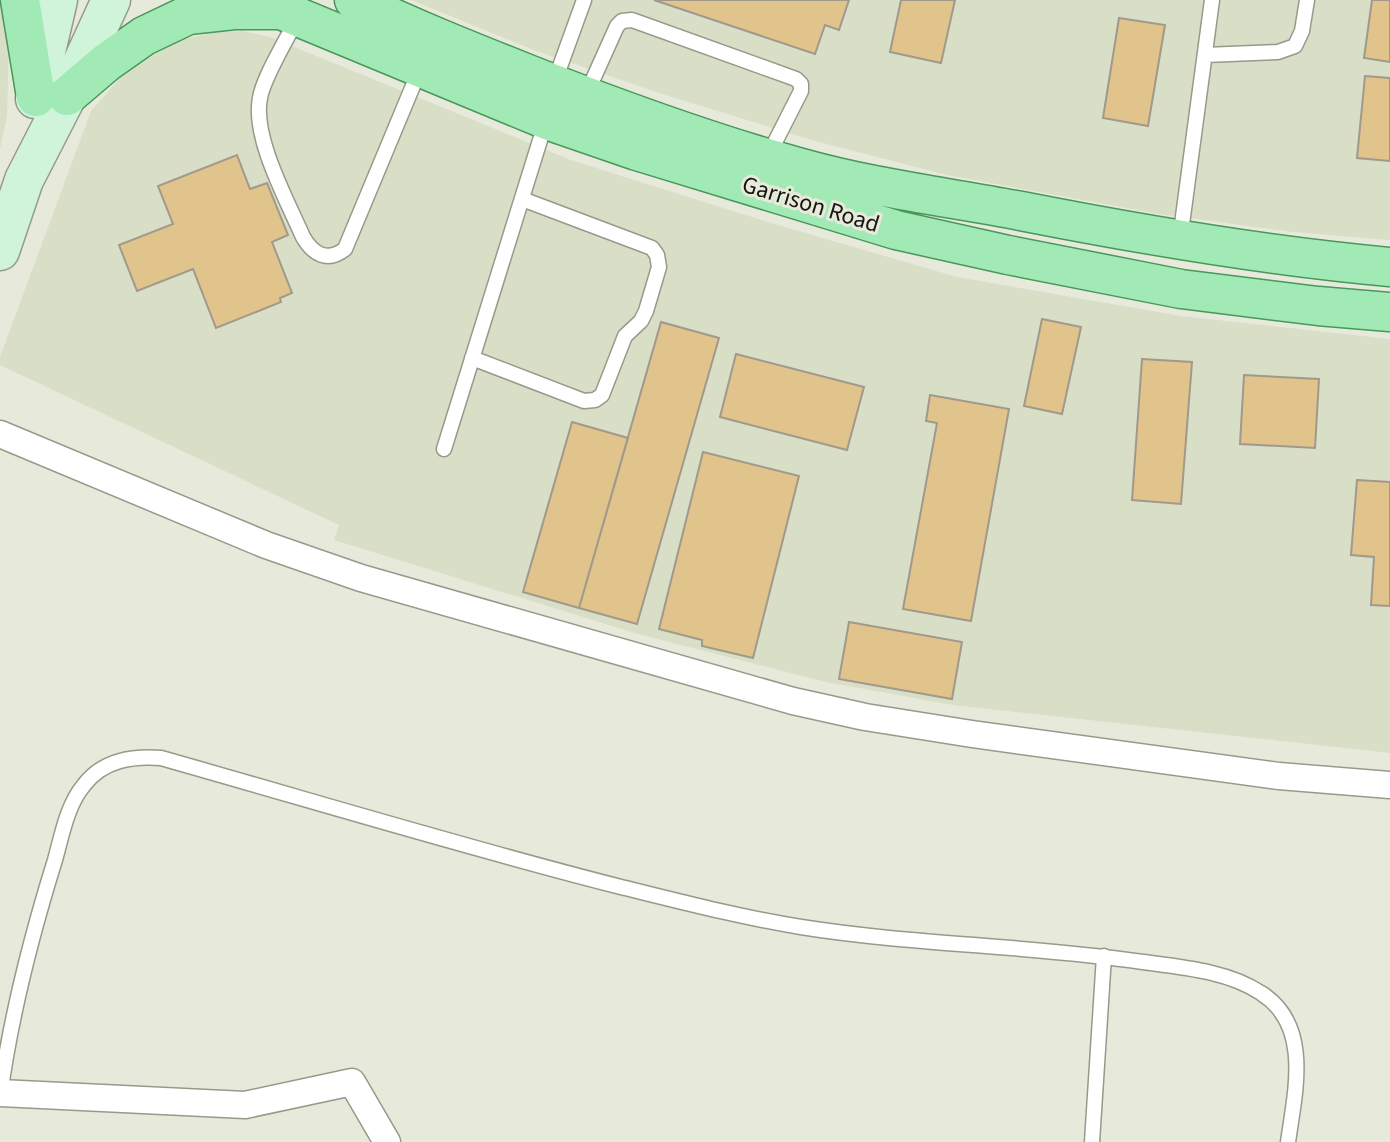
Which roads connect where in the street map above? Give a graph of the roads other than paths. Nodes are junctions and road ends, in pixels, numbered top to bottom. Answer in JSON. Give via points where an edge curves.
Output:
{"nodes":[{"id":1,"x":20,"y":0,"type":"edge"},
{"id":2,"x":58,"y":0,"type":"edge"},
{"id":3,"x":111,"y":0,"type":"edge"},
{"id":4,"x":354,"y":0,"type":"edge"},
{"id":5,"x":584,"y":0,"type":"edge"},
{"id":6,"x":1212,"y":0,"type":"edge"},
{"id":7,"x":1307,"y":0,"type":"edge"},
{"id":8,"x":277,"y":9,"type":"edge"},
{"id":9,"x":1205,"y":55,"type":"junction"},
{"id":10,"x":421,"y":68,"type":"junction"},
{"id":11,"x":52,"y":96,"type":"junction"},
{"id":12,"x":562,"y":100,"type":"junction"},
{"id":13,"x":767,"y":158,"type":"junction"},
{"id":14,"x":522,"y":199,"type":"junction"},
{"id":15,"x":1180,"y":240,"type":"junction"},
{"id":16,"x":0,"y":251,"type":"edge"},
{"id":17,"x":1390,"y":267,"type":"edge"},
{"id":18,"x":1390,"y":312,"type":"edge"},
{"id":19,"x":472,"y":358,"type":"junction"},
{"id":20,"x":0,"y":434,"type":"edge"},
{"id":21,"x":444,"y":449,"type":"dead end"},
{"id":22,"x":1390,"y":785,"type":"edge"},
{"id":23,"x":1104,"y":956,"type":"junction"},
{"id":24,"x":0,"y":1094,"type":"edge"},
{"id":25,"x":387,"y":1142,"type":"edge"},
{"id":26,"x":1092,"y":1142,"type":"edge"},
{"id":27,"x":1289,"y":1142,"type":"edge"}],
"edges":[{"from":1,"to":11,"type":"main road"},
{"from":2,"to":11,"type":"street"},
{"from":3,"to":11,"type":"street"},
{"from":4,"to":12,"type":"main road","name":"Garrison Road"},
{"from":5,"to":12,"type":"lane"},
{"from":6,"to":9,"type":"lane"},
{"from":7,"to":9,"type":"lane","via":[[1295,46],[1278,52]]},
{"from":8,"to":10,"type":"main road","name":"Garrison Road"},
{"from":8,"to":10,"type":"lane","via":[[260,95],[260,135],[303,237],[319,255],[338,255],[345,249]]},
{"from":8,"to":11,"type":"main road","via":[[188,15],[144,36]]},
{"from":9,"to":15,"type":"lane"},
{"from":10,"to":12,"type":"main road","name":"Garrison Road"},
{"from":11,"to":16,"type":"street"},
{"from":12,"to":13,"type":"main road","name":"Garrison Road"},
{"from":12,"to":13,"type":"lane","via":[[617,26],[632,20],[801,84]]},
{"from":12,"to":14,"type":"lane"},
{"from":12,"to":18,"type":"main road","name":"Garrison Road","via":[[637,151],[895,230],[1181,289]]},
{"from":13,"to":15,"type":"main road","name":"Garrison Road","via":[[911,194]]},
{"from":14,"to":19,"type":"lane"},
{"from":14,"to":19,"type":"lane","via":[[652,248],[659,267],[646,311],[625,336],[602,396],[595,400],[584,401]]},
{"from":15,"to":17,"type":"main road","name":"Garrison Road"},
{"from":19,"to":21,"type":"lane"},
{"from":20,"to":22,"type":"street","via":[[265,545],[361,578],[793,701],[972,734],[1279,776]]},
{"from":23,"to":24,"type":"lane","via":[[801,927],[529,864],[174,762],[139,757],[116,761],[97,772],[83,785],[69,813],[37,916],[9,1031]]},
{"from":23,"to":26,"type":"lane"},
{"from":23,"to":27,"type":"lane","via":[[1229,978],[1262,993],[1285,1015],[1296,1044]]},
{"from":24,"to":25,"type":"street","via":[[245,1105],[352,1082]]}]}
